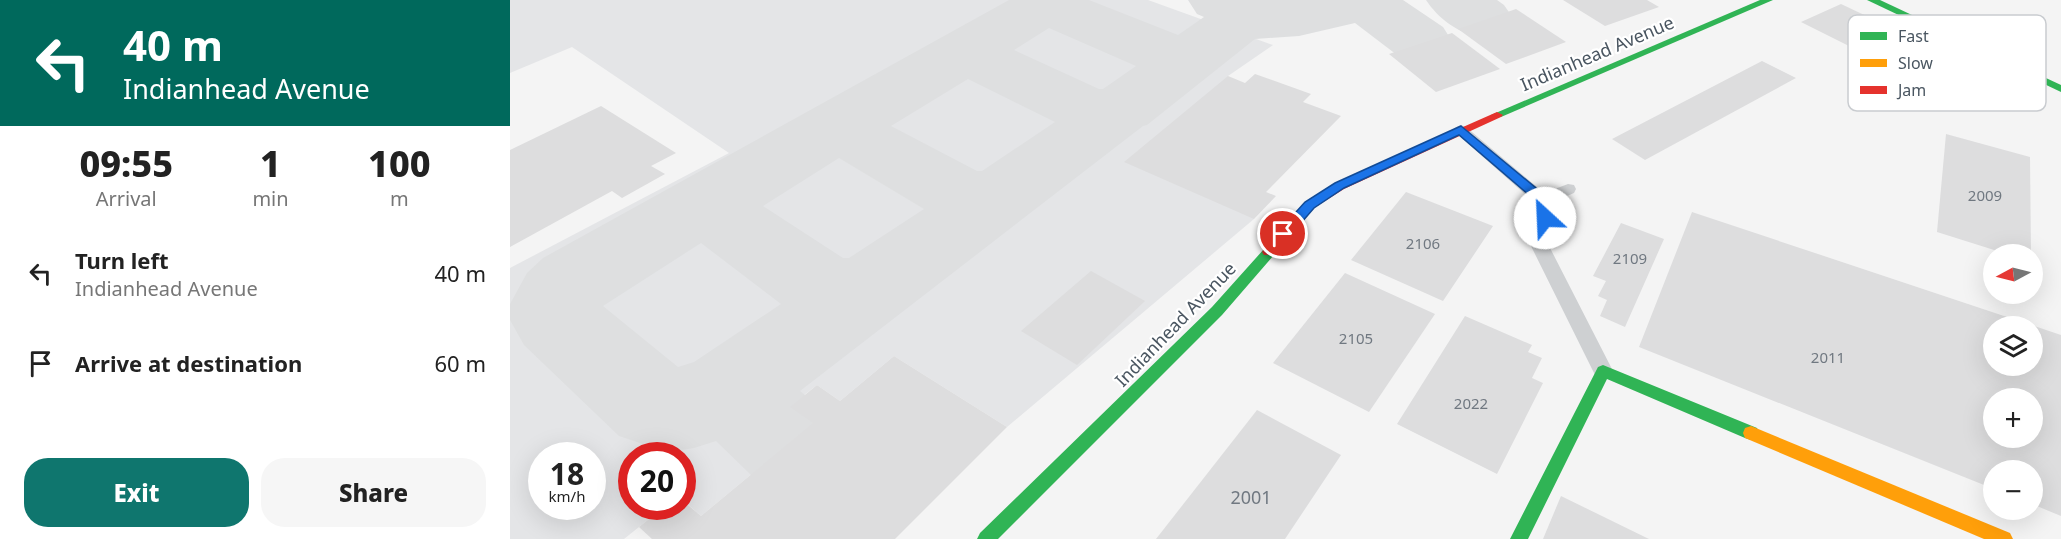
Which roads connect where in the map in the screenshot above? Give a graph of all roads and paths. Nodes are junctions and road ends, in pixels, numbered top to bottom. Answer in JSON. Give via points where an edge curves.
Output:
{"nodes":[{"id":1,"x":1768,"y":0,"type":"edge"},
{"id":2,"x":1872,"y":0,"type":"edge"},
{"id":3,"x":1904,"y":15,"type":"edge"},
{"id":4,"x":2046,"y":82,"type":"edge"},
{"id":5,"x":2061,"y":89,"type":"edge"},
{"id":6,"x":1461,"y":130,"type":"junction"},
{"id":7,"x":1568,"y":189,"type":"dead end"},
{"id":8,"x":1542,"y":200,"type":"junction"},
{"id":9,"x":1603,"y":371,"type":"junction"},
{"id":10,"x":986,"y":539,"type":"edge"},
{"id":11,"x":1519,"y":539,"type":"edge"},
{"id":12,"x":2004,"y":539,"type":"edge"}],
"edges":[{"from":1,"to":6,"type":"street","name":"Indianhead Avenue"},
{"from":2,"to":3,"type":"street"},
{"from":4,"to":5,"type":"street"},
{"from":6,"to":8,"type":"lane"},
{"from":6,"to":10,"type":"street","name":"Indianhead Avenue","via":[[1340,186],[1310,205],[1217,311]]},
{"from":7,"to":8,"type":"lane"},
{"from":8,"to":9,"type":"lane","via":[[1545,218],[1539,244]]},
{"from":9,"to":11,"type":"street"},
{"from":9,"to":12,"type":"street"}]}
